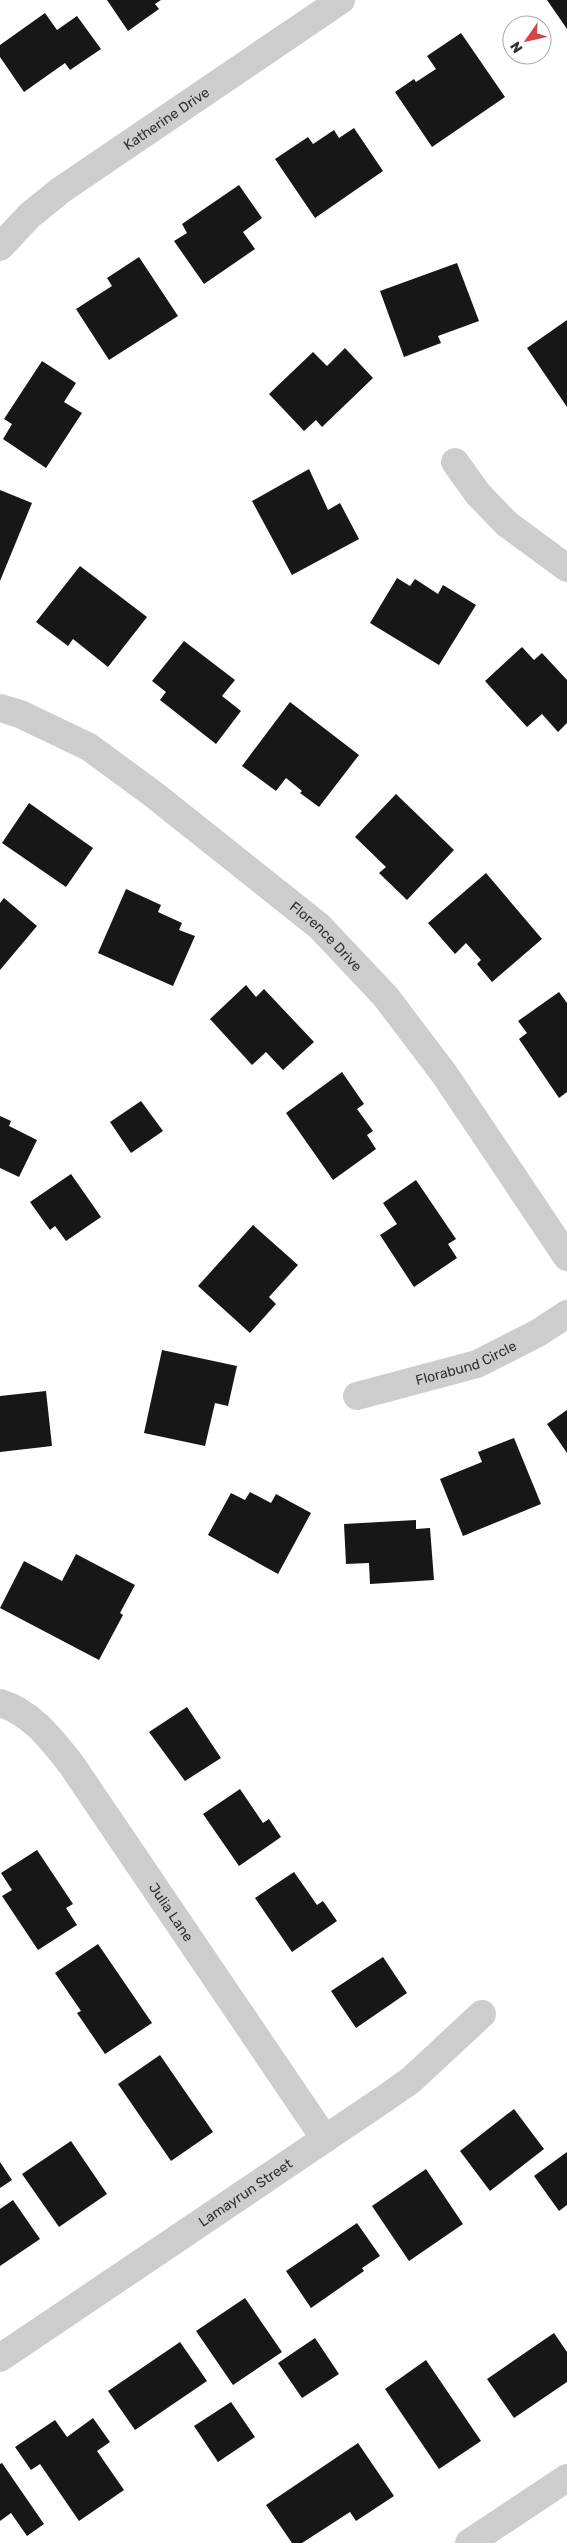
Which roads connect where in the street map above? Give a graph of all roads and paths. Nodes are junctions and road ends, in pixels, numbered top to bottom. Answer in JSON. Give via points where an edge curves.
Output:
{"nodes":[{"id":1,"x":341,"y":0,"type":"edge"},
{"id":2,"x":0,"y":247,"type":"edge"},
{"id":3,"x":455,"y":462,"type":"dead end"},
{"id":4,"x":567,"y":568,"type":"edge"},
{"id":5,"x":0,"y":708,"type":"edge"},
{"id":6,"x":567,"y":1257,"type":"edge"},
{"id":7,"x":567,"y":1314,"type":"edge"},
{"id":8,"x":357,"y":1396,"type":"dead end"},
{"id":9,"x":0,"y":1703,"type":"edge"},
{"id":10,"x":482,"y":2014,"type":"dead end"},
{"id":11,"x":325,"y":2139,"type":"junction"},
{"id":12,"x":0,"y":2358,"type":"edge"},
{"id":13,"x":567,"y":2478,"type":"edge"},
{"id":14,"x":469,"y":2543,"type":"edge"}],
"edges":[{"from":1,"to":2,"type":"street","name":"Katherine Drive","via":[[61,190]]},
{"from":3,"to":4,"type":"street","via":[[478,494],[507,524]]},
{"from":5,"to":6,"type":"street","name":"Florence Drive","via":[[20,714],[89,747],[319,926],[386,997],[445,1075]]},
{"from":7,"to":8,"type":"street","name":"Florabund Circle","via":[[538,1334],[477,1364]]},
{"from":9,"to":11,"type":"street","name":"Julia Lane","via":[[27,1716],[71,1764]]},
{"from":10,"to":11,"type":"street","name":"Lamayrun Street","via":[[411,2080]]},
{"from":11,"to":12,"type":"street","name":"Lamayrun Street"},
{"from":13,"to":14,"type":"street"}]}
